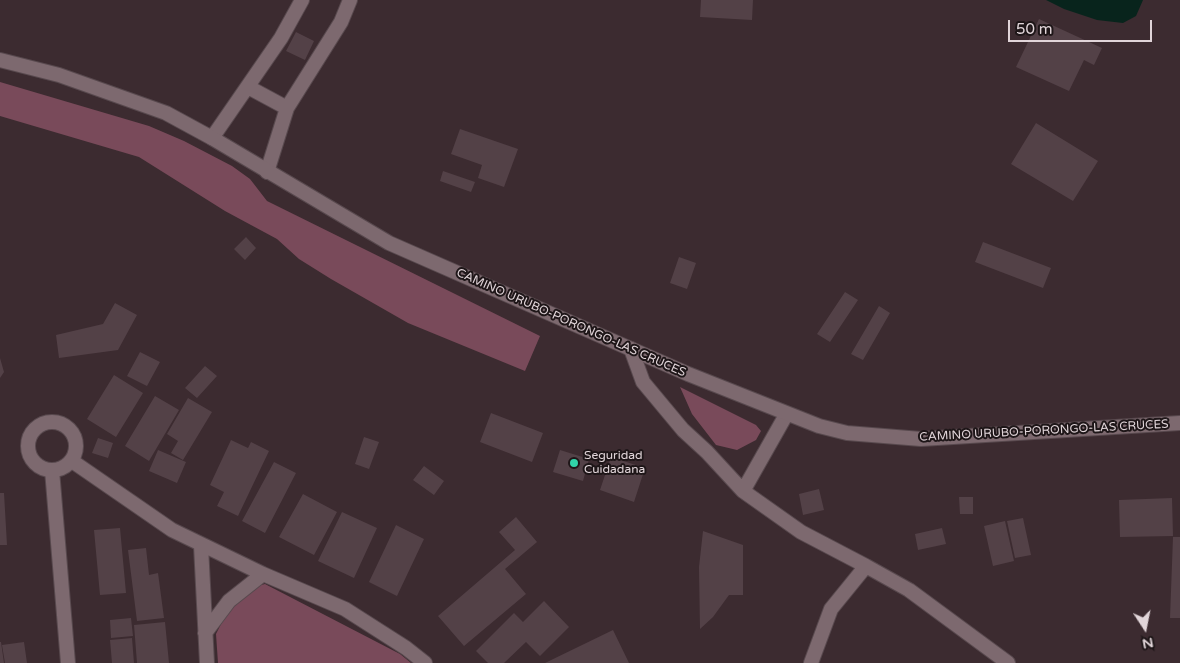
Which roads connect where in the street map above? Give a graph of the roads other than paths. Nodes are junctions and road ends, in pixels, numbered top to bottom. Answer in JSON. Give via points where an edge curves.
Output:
{"nodes":[{"id":1,"x":302,"y":0,"type":"edge"},
{"id":2,"x":350,"y":0,"type":"edge"},
{"id":3,"x":0,"y":60,"type":"edge"},
{"id":4,"x":248,"y":87,"type":"junction"},
{"id":5,"x":288,"y":108,"type":"junction"},
{"id":6,"x":212,"y":138,"type":"junction"},
{"id":7,"x":267,"y":172,"type":"junction"},
{"id":8,"x":631,"y":349,"type":"junction"},
{"id":9,"x":786,"y":415,"type":"junction"},
{"id":10,"x":1180,"y":424,"type":"edge"},
{"id":11,"x":72,"y":460,"type":"junction"},
{"id":12,"x":52,"y":470,"type":"junction"},
{"id":13,"x":744,"y":491,"type":"junction"},
{"id":14,"x":201,"y":546,"type":"junction"},
{"id":15,"x":866,"y":566,"type":"junction"},
{"id":16,"x":263,"y":574,"type":"junction"},
{"id":17,"x":206,"y":633,"type":"junction"},
{"id":18,"x":68,"y":663,"type":"edge"},
{"id":19,"x":207,"y":663,"type":"edge"},
{"id":20,"x":425,"y":663,"type":"edge"},
{"id":21,"x":811,"y":663,"type":"edge"},
{"id":22,"x":1008,"y":663,"type":"edge"}],
"edges":[{"from":1,"to":4,"type":"street"},
{"from":2,"to":5,"type":"street","via":[[341,22]]},
{"from":3,"to":6,"type":"street","name":"CAMINO URUBO-PORONGO-LAS CRUCES","via":[[59,75],[166,114]]},
{"from":4,"to":5,"type":"street"},
{"from":4,"to":6,"type":"street"},
{"from":5,"to":7,"type":"street"},
{"from":6,"to":7,"type":"street","name":"CAMINO URUBO-PORONGO-LAS CRUCES"},
{"from":7,"to":8,"type":"street","name":"CAMINO URUBO-PORONGO-LAS CRUCES","via":[[389,243]]},
{"from":8,"to":9,"type":"street","name":"CAMINO URUBO-PORONGO-LAS CRUCES"},
{"from":8,"to":13,"type":"street","via":[[643,382],[683,430]]},
{"from":9,"to":10,"type":"street","name":"CAMINO URUBO-PORONGO-LAS CRUCES","via":[[847,433],[921,439]]},
{"from":9,"to":13,"type":"street"},
{"from":11,"to":12,"type":"street"},
{"from":11,"to":12,"type":"street","via":[[76,447],[72,432],[59,423],[42,424],[31,435],[28,451],[37,465]]},
{"from":11,"to":14,"type":"street","via":[[172,530]]},
{"from":12,"to":18,"type":"street"},
{"from":13,"to":15,"type":"street","via":[[801,532]]},
{"from":14,"to":16,"type":"street"},
{"from":14,"to":17,"type":"street"},
{"from":15,"to":21,"type":"street","via":[[831,608]]},
{"from":15,"to":22,"type":"street","via":[[909,590]]},
{"from":16,"to":17,"type":"street","via":[[229,601]]},
{"from":16,"to":20,"type":"street","via":[[345,609]]},
{"from":17,"to":19,"type":"street"}]}
